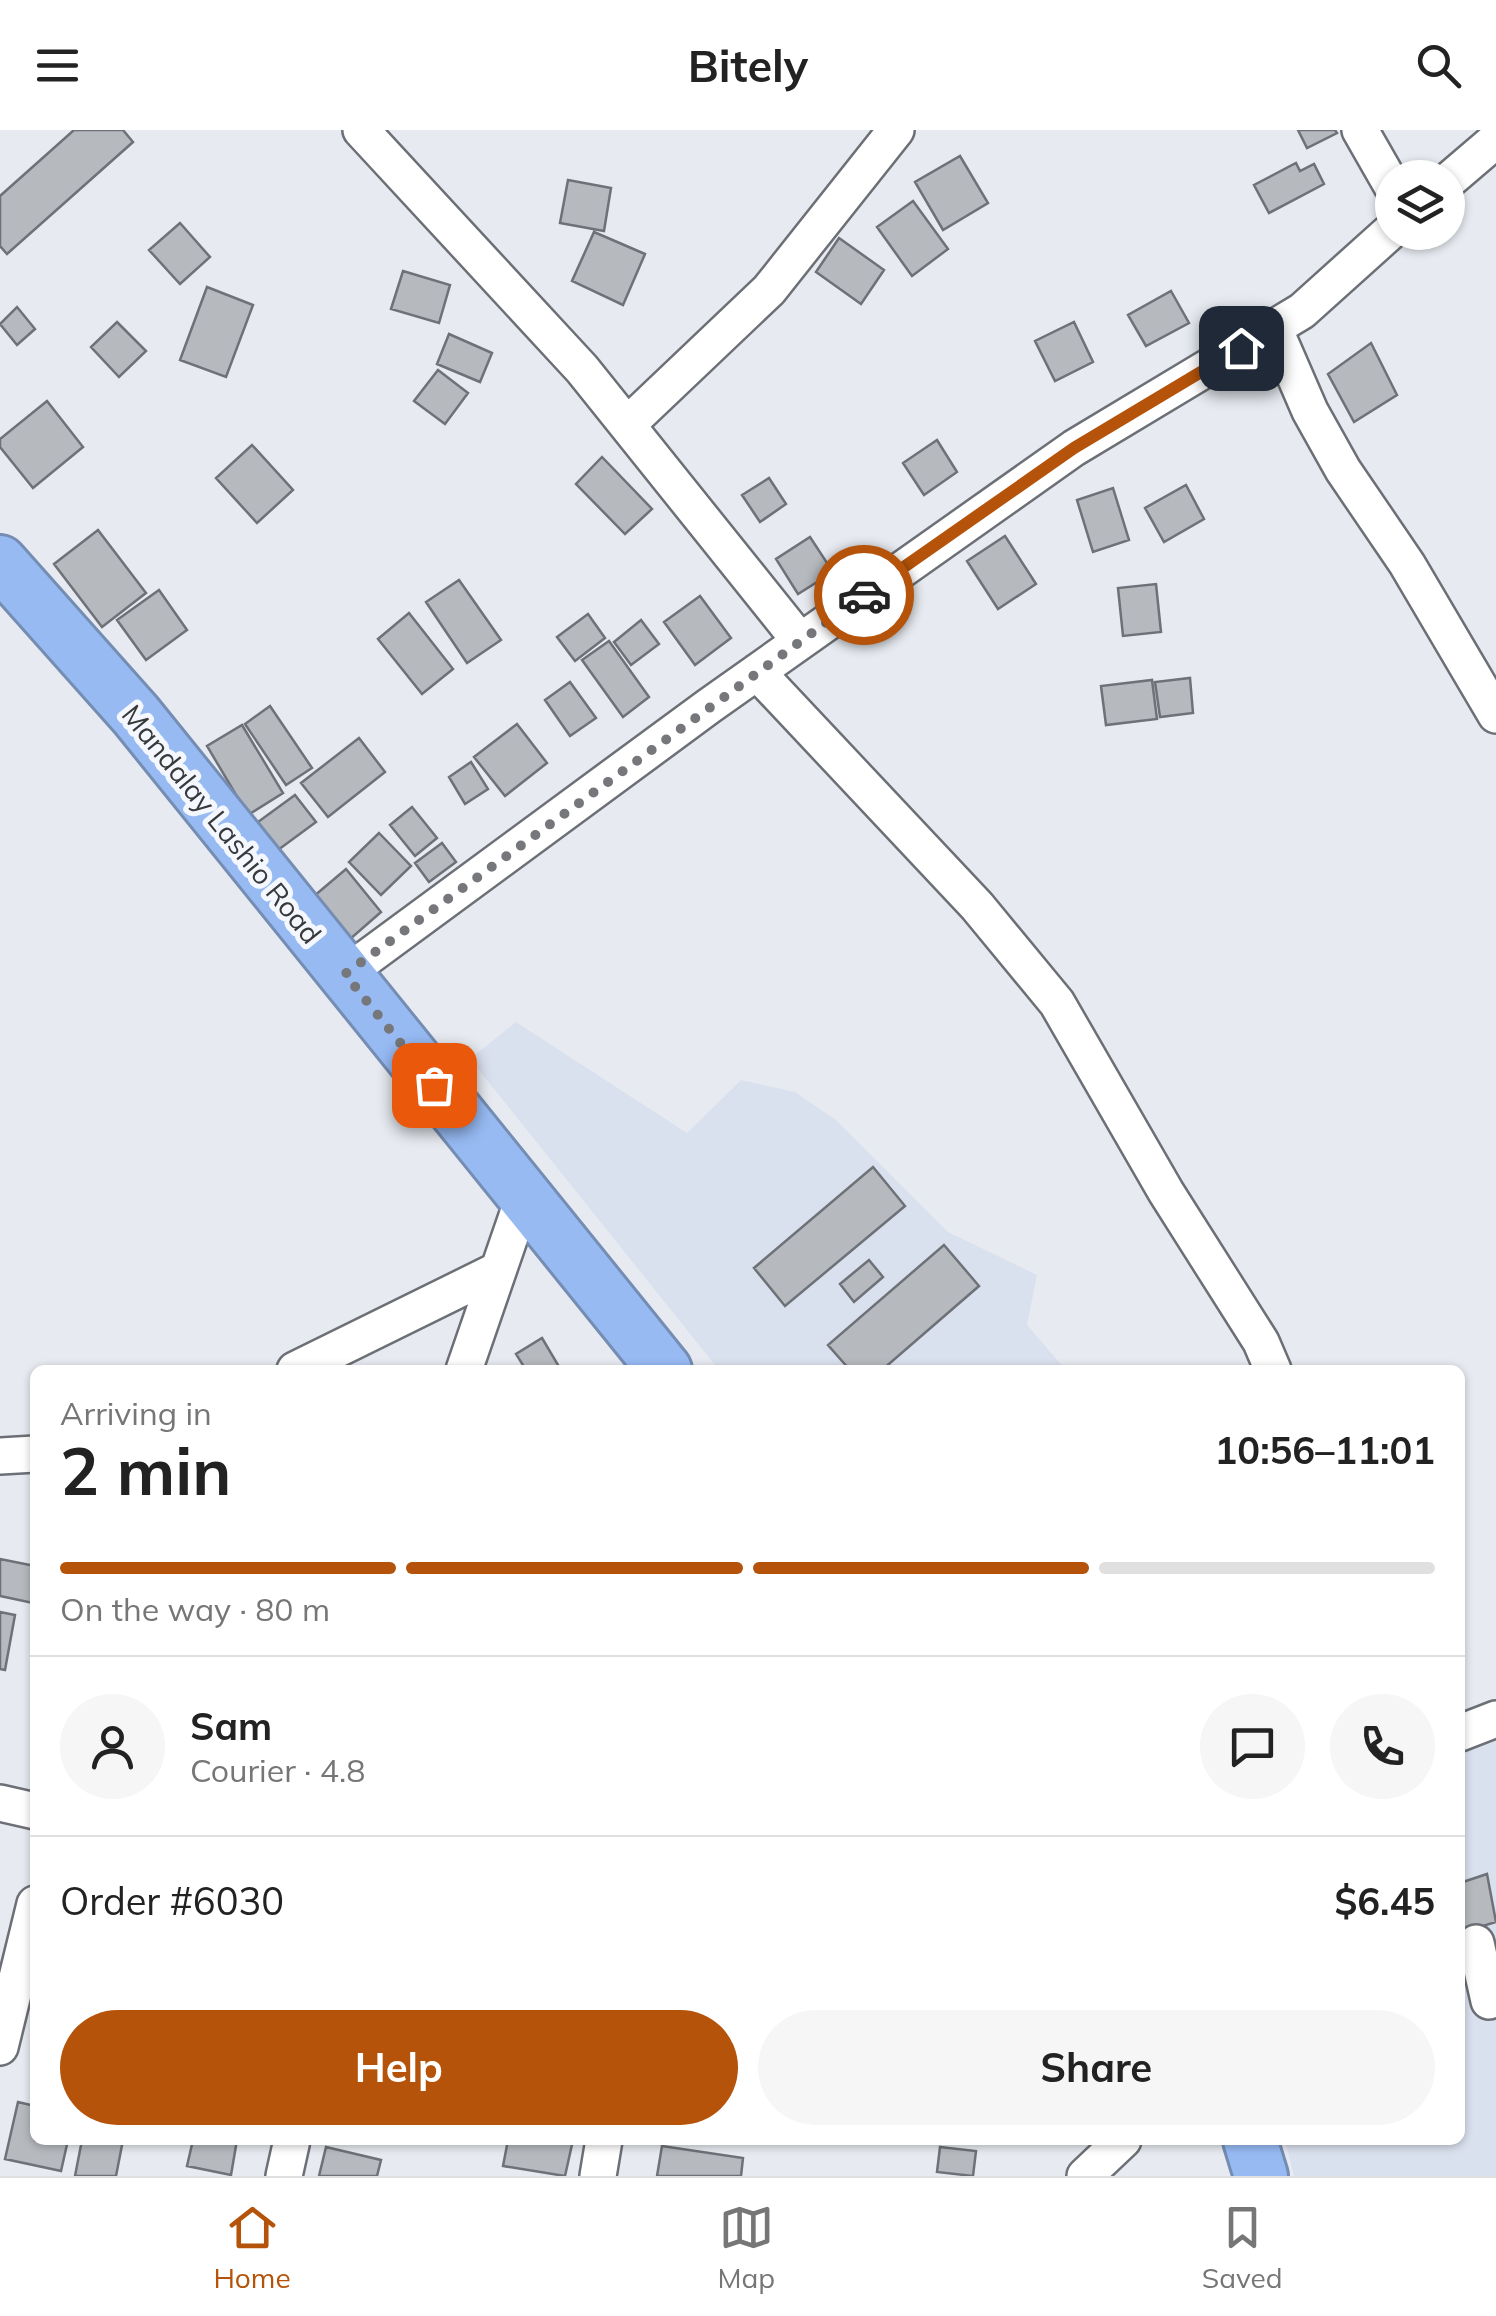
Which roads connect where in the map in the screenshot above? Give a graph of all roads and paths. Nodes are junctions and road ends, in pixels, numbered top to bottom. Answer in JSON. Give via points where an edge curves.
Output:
{"nodes":[{"id":1,"x":362,"y":130,"type":"edge"},
{"id":2,"x":896,"y":130,"type":"edge"},
{"id":3,"x":1360,"y":130,"type":"edge"},
{"id":4,"x":1496,"y":140,"type":"edge"},
{"id":5,"x":1377,"y":160,"type":"edge"},
{"id":6,"x":1465,"y":166,"type":"edge"},
{"id":7,"x":1375,"y":245,"type":"edge"},
{"id":8,"x":1274,"y":328,"type":"junction"},
{"id":9,"x":627,"y":426,"type":"junction"},
{"id":10,"x":0,"y":562,"type":"edge"},
{"id":11,"x":800,"y":641,"type":"junction"},
{"id":12,"x":757,"y":672,"type":"junction"},
{"id":13,"x":1496,"y":715,"type":"edge"},
{"id":14,"x":345,"y":974,"type":"junction"},
{"id":15,"x":524,"y":1196,"type":"junction"},
{"id":16,"x":498,"y":1270,"type":"junction"},
{"id":17,"x":305,"y":1365,"type":"edge"},
{"id":18,"x":466,"y":1365,"type":"edge"},
{"id":19,"x":661,"y":1365,"type":"edge"},
{"id":20,"x":1271,"y":1365,"type":"edge"},
{"id":21,"x":30,"y":1454,"type":"edge"},
{"id":22,"x":0,"y":1456,"type":"edge"},
{"id":23,"x":1496,"y":1719,"type":"edge"},
{"id":24,"x":1465,"y":1731,"type":"edge"},
{"id":25,"x":0,"y":1803,"type":"edge"},
{"id":26,"x":30,"y":1810,"type":"edge"},
{"id":27,"x":30,"y":1924,"type":"edge"},
{"id":28,"x":1476,"y":1943,"type":"dead end"},
{"id":29,"x":1482,"y":2002,"type":"edge"},
{"id":30,"x":0,"y":2047,"type":"edge"},
{"id":31,"x":291,"y":2145,"type":"edge"},
{"id":32,"x":603,"y":2145,"type":"edge"},
{"id":33,"x":1118,"y":2145,"type":"edge"},
{"id":34,"x":1252,"y":2145,"type":"edge"},
{"id":35,"x":284,"y":2176,"type":"edge"},
{"id":36,"x":598,"y":2176,"type":"edge"},
{"id":37,"x":1085,"y":2176,"type":"edge"},
{"id":38,"x":1262,"y":2176,"type":"edge"}],
"edges":[{"from":1,"to":9,"type":"street"},
{"from":2,"to":9,"type":"street","via":[[768,290]]},
{"from":3,"to":5,"type":"street"},
{"from":4,"to":6,"type":"street"},
{"from":7,"to":8,"type":"street"},
{"from":8,"to":11,"type":"street","via":[[1074,448]]},
{"from":8,"to":13,"type":"street","via":[[1343,470]]},
{"from":9,"to":11,"type":"street"},
{"from":10,"to":14,"type":"highway","name":"Mandalay Lashio Road","via":[[136,716]]},
{"from":11,"to":12,"type":"street"},
{"from":12,"to":14,"type":"street"},
{"from":12,"to":20,"type":"street","via":[[1058,1003]]},
{"from":14,"to":15,"type":"highway","name":"Mandalay Lashio Road"},
{"from":15,"to":16,"type":"street"},
{"from":15,"to":19,"type":"highway","name":"Mandalay Lashio Road"},
{"from":16,"to":17,"type":"street"},
{"from":16,"to":18,"type":"street"},
{"from":21,"to":22,"type":"street"},
{"from":23,"to":24,"type":"street"},
{"from":25,"to":26,"type":"street"},
{"from":27,"to":30,"type":"street"},
{"from":28,"to":29,"type":"street"},
{"from":31,"to":35,"type":"street"},
{"from":32,"to":36,"type":"street"},
{"from":33,"to":37,"type":"street"},
{"from":34,"to":38,"type":"highway"}]}
